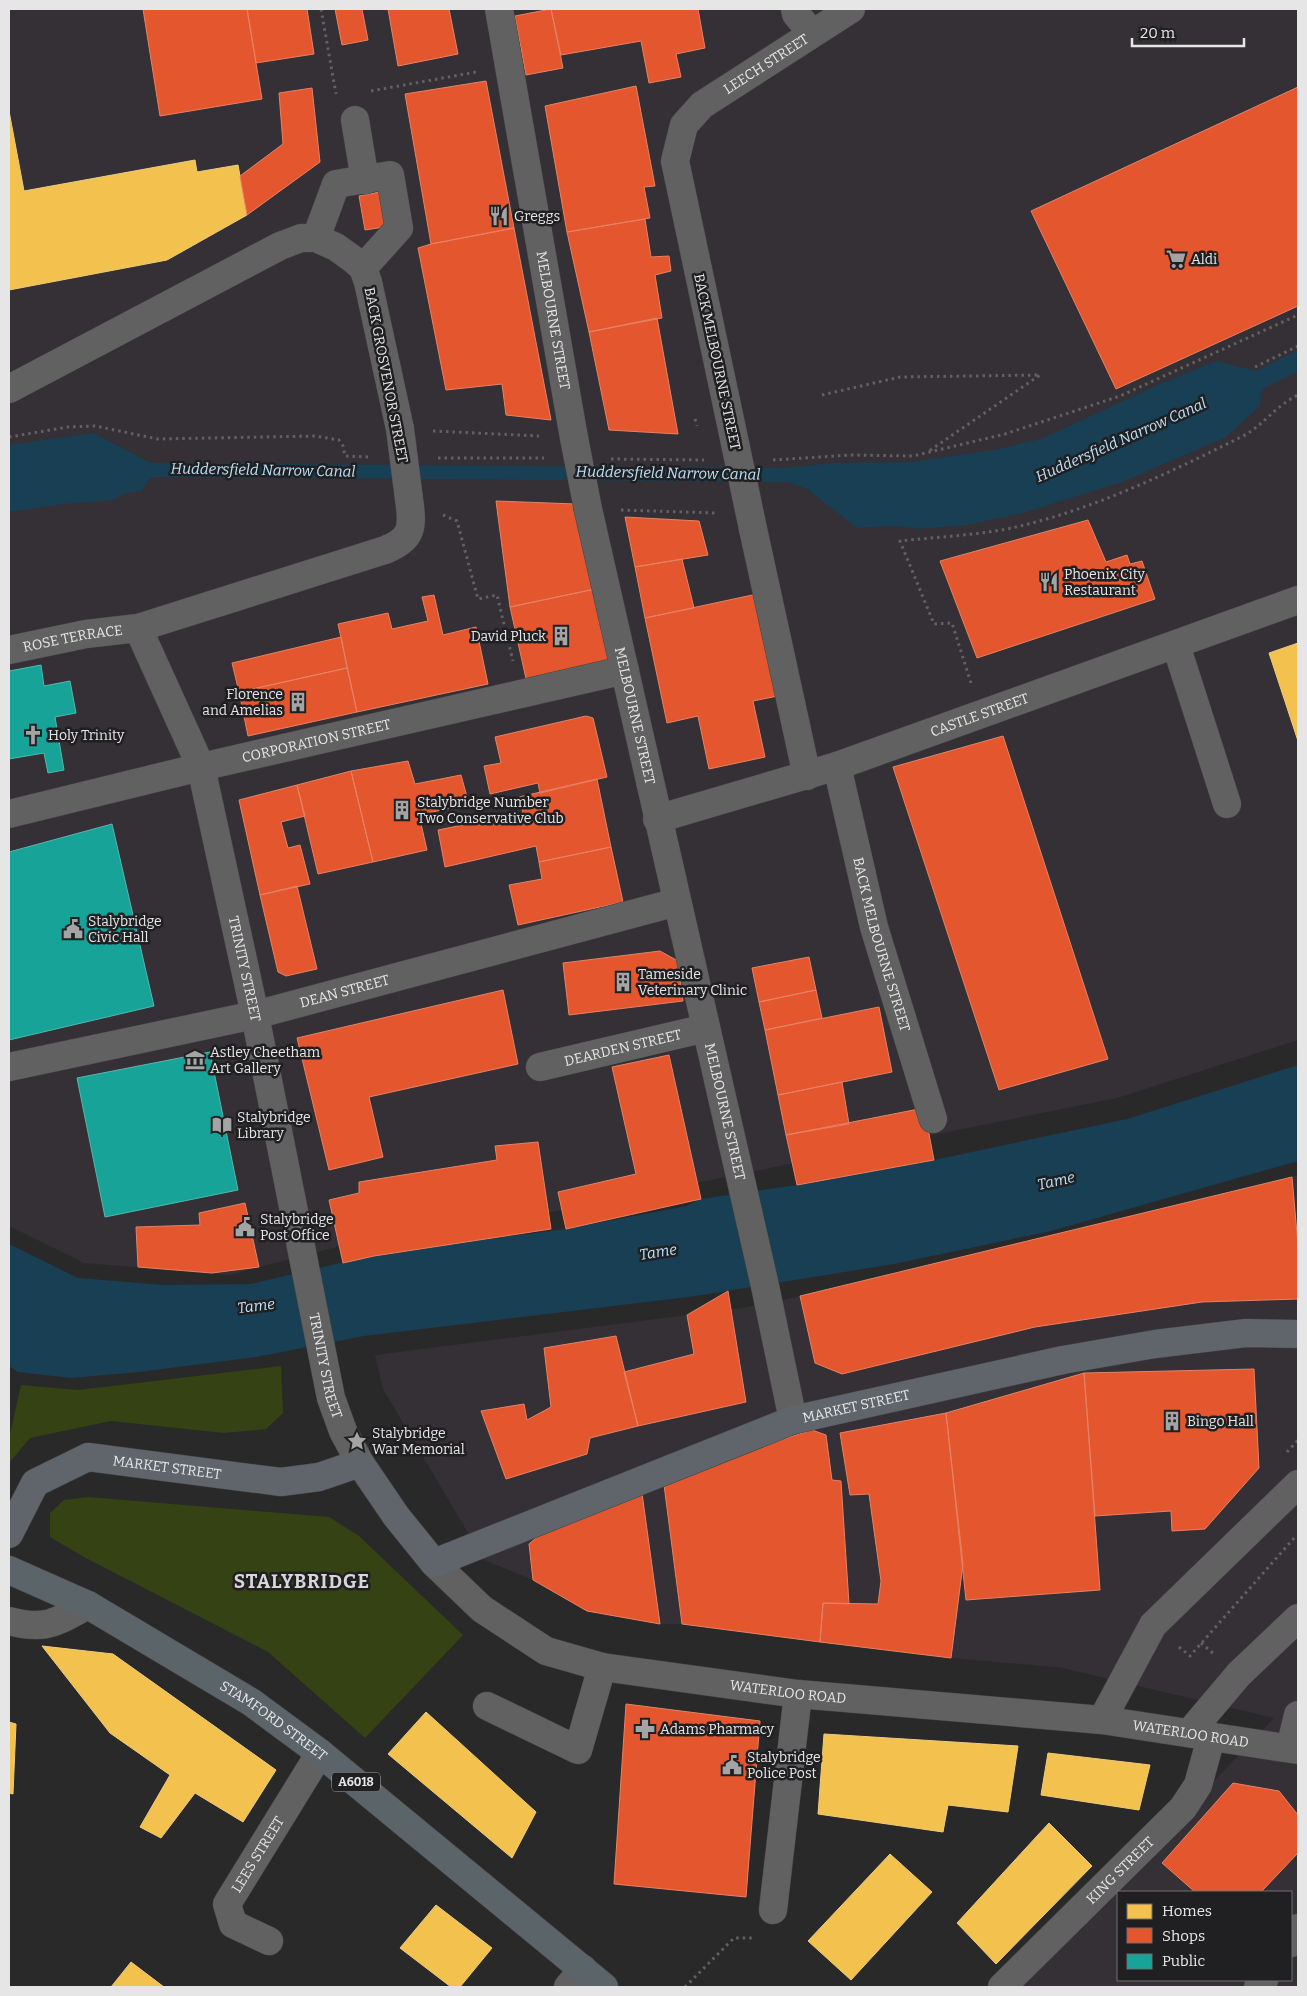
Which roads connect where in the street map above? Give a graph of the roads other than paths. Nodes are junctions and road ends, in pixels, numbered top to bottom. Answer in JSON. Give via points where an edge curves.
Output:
{"nodes":[{"id":1,"x":499,"y":9,"type":"edge"},
{"id":2,"x":795,"y":9,"type":"edge"},
{"id":3,"x":851,"y":9,"type":"edge"},
{"id":4,"x":812,"y":33,"type":"junction"},
{"id":5,"x":349,"y":108,"type":"road end"},
{"id":6,"x":684,"y":125,"type":"joint"},
{"id":7,"x":365,"y":180,"type":"junction"},
{"id":8,"x":316,"y":238,"type":"junction"},
{"id":9,"x":363,"y":268,"type":"junction"},
{"id":10,"x":9,"y":389,"type":"edge"},
{"id":11,"x":1298,"y":600,"type":"edge"},
{"id":12,"x":138,"y":628,"type":"junction"},
{"id":13,"x":1176,"y":645,"type":"junction"},
{"id":14,"x":9,"y":650,"type":"edge"},
{"id":15,"x":624,"y":670,"type":"junction"},
{"id":16,"x":837,"y":766,"type":"junction"},
{"id":17,"x":201,"y":767,"type":"junction"},
{"id":18,"x":807,"y":776,"type":"junction"},
{"id":19,"x":1227,"y":804,"type":"dead end"},
{"id":20,"x":9,"y":814,"type":"edge"},
{"id":21,"x":657,"y":819,"type":"junction"},
{"id":22,"x":677,"y":902,"type":"junction"},
{"id":23,"x":255,"y":1015,"type":"junction"},
{"id":24,"x":706,"y":1028,"type":"junction"},
{"id":25,"x":9,"y":1067,"type":"edge"},
{"id":26,"x":540,"y":1067,"type":"dead end"},
{"id":27,"x":933,"y":1119,"type":"dead end"},
{"id":28,"x":1298,"y":1334,"type":"edge"},
{"id":29,"x":793,"y":1420,"type":"junction"},
{"id":30,"x":360,"y":1463,"type":"junction"},
{"id":31,"x":1298,"y":1484,"type":"edge"},
{"id":32,"x":9,"y":1534,"type":"edge"},
{"id":33,"x":434,"y":1562,"type":"junction"},
{"id":34,"x":9,"y":1570,"type":"edge"},
{"id":35,"x":88,"y":1605,"type":"junction"},
{"id":36,"x":1298,"y":1618,"type":"edge"},
{"id":37,"x":9,"y":1621,"type":"edge"},
{"id":38,"x":602,"y":1667,"type":"junction"},
{"id":39,"x":798,"y":1694,"type":"junction"},
{"id":40,"x":488,"y":1706,"type":"dead end"},
{"id":41,"x":1298,"y":1715,"type":"edge"},
{"id":42,"x":1102,"y":1720,"type":"junction"},
{"id":43,"x":1200,"y":1735,"type":"junction"},
{"id":44,"x":1294,"y":1749,"type":"edge"},
{"id":45,"x":320,"y":1753,"type":"junction"},
{"id":46,"x":773,"y":1910,"type":"dead end"},
{"id":47,"x":1298,"y":1928,"type":"edge"},
{"id":48,"x":270,"y":1941,"type":"dead end"},
{"id":49,"x":1292,"y":1941,"type":"edge"},
{"id":50,"x":576,"y":1978,"type":"edge"},
{"id":51,"x":604,"y":1987,"type":"edge"},
{"id":52,"x":1002,"y":1987,"type":"edge"}],
"edges":[{"from":1,"to":15,"type":"street","name":"MELBOURNE STREET","bridge":true,"via":[[574,438]]},
{"from":2,"to":4,"type":"street"},
{"from":3,"to":4,"type":"street","name":"LEECH STREET"},
{"from":4,"to":6,"type":"street","name":"LEECH STREET","via":[[702,105]]},
{"from":5,"to":7,"type":"street"},
{"from":6,"to":18,"type":"street","name":"BACK MELBOURNE STREET","bridge":true,"via":[[675,161]]},
{"from":7,"to":8,"type":"street","via":[[336,184]]},
{"from":7,"to":9,"type":"street","via":[[390,175],[400,228]]},
{"from":8,"to":9,"type":"street","name":"BACK GROSVENOR STREET","via":[[336,247]]},
{"from":8,"to":10,"type":"street","via":[[301,238],[280,246]]},
{"from":9,"to":12,"type":"street","name":"BACK GROSVENOR STREET","bridge":true,"via":[[400,430],[412,517],[410,531],[400,544]]},
{"from":11,"to":13,"type":"street","name":"CASTLE STREET"},
{"from":12,"to":14,"type":"street","name":"ROSE TERRACE","via":[[86,634]]},
{"from":12,"to":17,"type":"street","name":"TRINITY STREET"},
{"from":13,"to":16,"type":"street","name":"CASTLE STREET"},
{"from":13,"to":19,"type":"street"},
{"from":15,"to":17,"type":"street","name":"CORPORATION STREET"},
{"from":15,"to":21,"type":"street","name":"MELBOURNE STREET"},
{"from":16,"to":18,"type":"street","name":"CASTLE STREET"},
{"from":16,"to":27,"type":"street","name":"BACK MELBOURNE STREET","via":[[874,927]]},
{"from":17,"to":20,"type":"street","name":"CORPORATION STREET"},
{"from":17,"to":23,"type":"street","name":"TRINITY STREET"},
{"from":18,"to":21,"type":"street","name":"CASTLE STREET"},
{"from":21,"to":22,"type":"street","name":"MELBOURNE STREET"},
{"from":22,"to":23,"type":"street","name":"DEAN STREET"},
{"from":22,"to":24,"type":"street","name":"MELBOURNE STREET"},
{"from":23,"to":25,"type":"street","name":"DEAN STREET"},
{"from":23,"to":30,"type":"street","name":"TRINITY STREET","via":[[331,1398]]},
{"from":24,"to":26,"type":"street","name":"DEARDEN STREET"},
{"from":24,"to":29,"type":"street","name":"MELBOURNE STREET"},
{"from":28,"to":29,"type":"main road","name":"MARKET STREET","via":[[1246,1334],[1155,1344],[1063,1360]]},
{"from":29,"to":33,"type":"main road","name":"MARKET STREET"},
{"from":30,"to":32,"type":"main road","name":"MARKET STREET","via":[[319,1477],[281,1482],[88,1457],[34,1483]]},
{"from":30,"to":33,"type":"main road","name":"WATERLOO ROAD","via":[[396,1516]]},
{"from":31,"to":42,"type":"street","via":[[1153,1625]]},
{"from":33,"to":38,"type":"street","name":"WATERLOO ROAD","via":[[482,1609],[546,1651]]},
{"from":34,"to":35,"type":"highway","name":"STAMFORD STREET","number":"A6018"},
{"from":35,"to":37,"type":"street","via":[[54,1623],[31,1627]]},
{"from":35,"to":45,"type":"highway","name":"STAMFORD STREET","number":"A6018","via":[[252,1702]]},
{"from":36,"to":43,"type":"street","via":[[1239,1674]]},
{"from":38,"to":39,"type":"street","name":"WATERLOO ROAD"},
{"from":38,"to":40,"type":"street","via":[[578,1750]]},
{"from":39,"to":42,"type":"street","name":"WATERLOO ROAD"},
{"from":39,"to":46,"type":"street"},
{"from":41,"to":44,"type":"street"},
{"from":42,"to":43,"type":"street","name":"WATERLOO ROAD"},
{"from":43,"to":44,"type":"street","name":"WATERLOO ROAD"},
{"from":43,"to":52,"type":"street","name":"KING STREET","via":[[1198,1785],[1182,1808]]},
{"from":45,"to":48,"type":"street","name":"LEES STREET","via":[[227,1904],[233,1924]]},
{"from":45,"to":50,"type":"highway","name":"STAMFORD STREET","number":"A6018"},
{"from":47,"to":49,"type":"street"},
{"from":50,"to":51,"type":"highway","name":"STAMFORD STREET","number":"A6018"}]}
